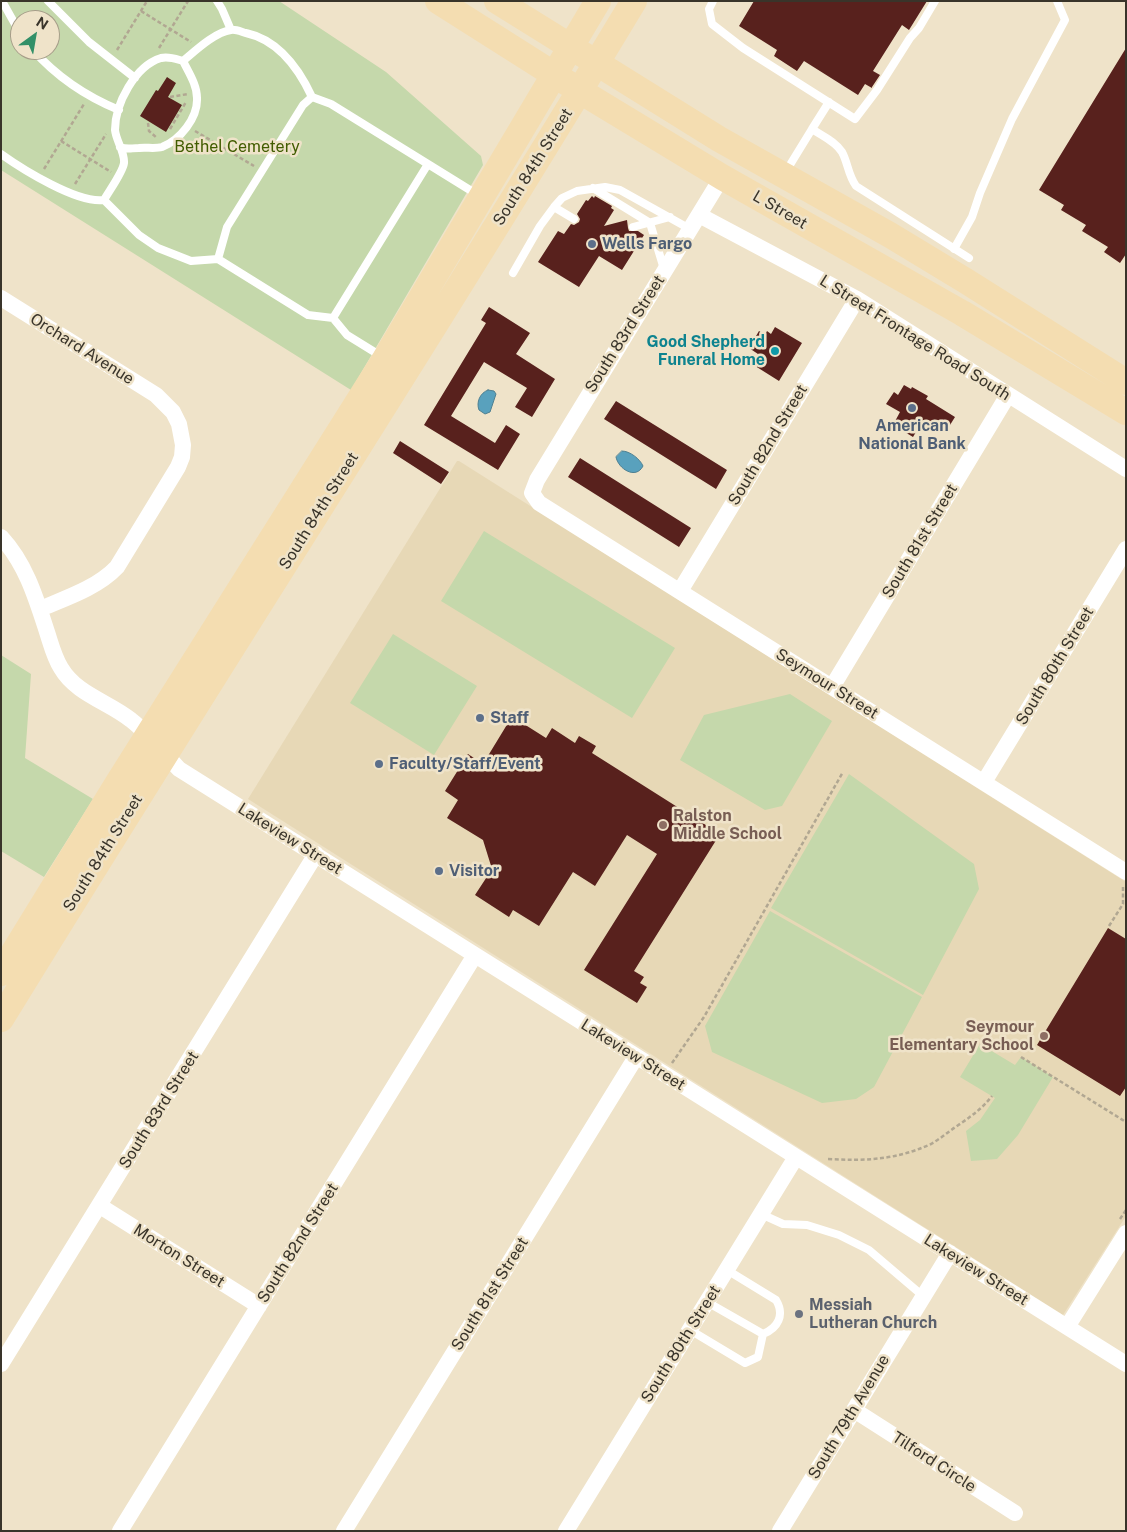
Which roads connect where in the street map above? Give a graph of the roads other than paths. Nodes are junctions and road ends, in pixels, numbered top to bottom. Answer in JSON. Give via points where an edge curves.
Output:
{"nodes":[{"id":1,"x":2,"y":1,"type":"edge"},
{"id":2,"x":48,"y":1,"type":"edge"},
{"id":3,"x":216,"y":1,"type":"edge"},
{"id":4,"x":438,"y":1,"type":"edge"},
{"id":5,"x":497,"y":1,"type":"edge"},
{"id":6,"x":598,"y":1,"type":"edge"},
{"id":7,"x":634,"y":1,"type":"edge"},
{"id":8,"x":714,"y":1,"type":"edge"},
{"id":9,"x":936,"y":1,"type":"edge"},
{"id":10,"x":1057,"y":1,"type":"edge"},
{"id":11,"x":10,"y":15,"type":"edge"},
{"id":12,"x":231,"y":30,"type":"junction"},
{"id":13,"x":570,"y":47,"type":"junction"},
{"id":14,"x":43,"y":60,"type":"edge"},
{"id":15,"x":183,"y":62,"type":"junction"},
{"id":16,"x":597,"y":64,"type":"junction"},
{"id":17,"x":553,"y":74,"type":"junction"},
{"id":18,"x":135,"y":78,"type":"junction"},
{"id":19,"x":580,"y":91,"type":"junction"},
{"id":20,"x":312,"y":97,"type":"junction"},
{"id":21,"x":828,"y":102,"type":"junction"},
{"id":22,"x":117,"y":113,"type":"junction"},
{"id":23,"x":812,"y":129,"type":"junction"},
{"id":24,"x":120,"y":147,"type":"junction"},
{"id":25,"x":1,"y":154,"type":"edge"},
{"id":26,"x":428,"y":164,"type":"junction"},
{"id":27,"x":783,"y":176,"type":"junction"},
{"id":28,"x":722,"y":177,"type":"junction"},
{"id":29,"x":593,"y":188,"type":"junction"},
{"id":30,"x":481,"y":196,"type":"junction"},
{"id":31,"x":104,"y":200,"type":"junction"},
{"id":32,"x":554,"y":207,"type":"junction"},
{"id":33,"x":670,"y":216,"type":"junction"},
{"id":34,"x":574,"y":220,"type":"dead end"},
{"id":35,"x":695,"y":222,"type":"junction"},
{"id":36,"x":650,"y":223,"type":"junction"},
{"id":37,"x":633,"y":227,"type":"dead end"},
{"id":38,"x":954,"y":249,"type":"junction"},
{"id":39,"x":970,"y":258,"type":"dead end"},
{"id":40,"x":218,"y":259,"type":"junction"},
{"id":41,"x":664,"y":270,"type":"junction"},
{"id":42,"x":513,"y":274,"type":"dead end"},
{"id":43,"x":1,"y":298,"type":"edge"},
{"id":44,"x":857,"y":299,"type":"junction"},
{"id":45,"x":333,"y":318,"type":"junction"},
{"id":46,"x":384,"y":359,"type":"junction"},
{"id":47,"x":1126,"y":382,"type":"edge"},
{"id":48,"x":1008,"y":395,"type":"junction"},
{"id":49,"x":1126,"y":412,"type":"edge"},
{"id":50,"x":1126,"y":469,"type":"edge"},
{"id":51,"x":532,"y":493,"type":"joint"},
{"id":52,"x":1,"y":537,"type":"edge"},
{"id":53,"x":1126,"y":549,"type":"edge"},
{"id":54,"x":680,"y":590,"type":"junction"},
{"id":55,"x":40,"y":610,"type":"junction"},
{"id":56,"x":832,"y":687,"type":"junction"},
{"id":57,"x":157,"y":745,"type":"junction"},
{"id":58,"x":984,"y":782,"type":"junction"},
{"id":59,"x":316,"y":854,"type":"junction"},
{"id":60,"x":1124,"y":877,"type":"edge"},
{"id":61,"x":475,"y":955,"type":"junction"},
{"id":62,"x":1,"y":972,"type":"edge"},
{"id":63,"x":1,"y":1019,"type":"edge"},
{"id":64,"x":636,"y":1057,"type":"junction"},
{"id":65,"x":796,"y":1158,"type":"junction"},
{"id":66,"x":100,"y":1206,"type":"junction"},
{"id":67,"x":761,"y":1214,"type":"junction"},
{"id":68,"x":1126,"y":1233,"type":"edge"},
{"id":69,"x":950,"y":1253,"type":"junction"},
{"id":70,"x":727,"y":1270,"type":"junction"},
{"id":71,"x":923,"y":1296,"type":"junction"},
{"id":72,"x":707,"y":1302,"type":"junction"},
{"id":73,"x":259,"y":1306,"type":"junction"},
{"id":74,"x":1067,"y":1327,"type":"junction"},
{"id":75,"x":690,"y":1330,"type":"junction"},
{"id":76,"x":763,"y":1334,"type":"junction"},
{"id":77,"x":1,"y":1364,"type":"edge"},
{"id":78,"x":1126,"y":1364,"type":"edge"},
{"id":79,"x":854,"y":1410,"type":"junction"},
{"id":80,"x":1015,"y":1514,"type":"dead end"},
{"id":81,"x":120,"y":1531,"type":"edge"},
{"id":82,"x":344,"y":1531,"type":"edge"},
{"id":83,"x":566,"y":1531,"type":"edge"},
{"id":84,"x":780,"y":1531,"type":"edge"}],
"edges":[{"from":1,"to":11,"type":"lane"},
{"from":2,"to":18,"type":"lane","via":[[66,21]]},
{"from":3,"to":12,"type":"lane"},
{"from":4,"to":17,"type":"main road","name":"L Street"},
{"from":5,"to":13,"type":"main road","name":"L Street"},
{"from":6,"to":13,"type":"main road","name":"South 84th Street"},
{"from":7,"to":16,"type":"main road","name":"South 84th Street"},
{"from":8,"to":21,"type":"lane","via":[[709,9],[712,24],[743,48]]},
{"from":9,"to":21,"type":"lane","via":[[855,119]]},
{"from":10,"to":38,"type":"lane","via":[[1065,20],[1012,119],[972,217]]},
{"from":12,"to":15,"type":"lane","via":[[199,47]]},
{"from":12,"to":20,"type":"lane","via":[[251,34],[276,46]]},
{"from":13,"to":16,"type":"main road","name":"L Street"},
{"from":13,"to":17,"type":"main road","name":"South 84th Street"},
{"from":14,"to":22,"type":"lane","via":[[54,72]]},
{"from":15,"to":18,"type":"lane","via":[[161,58],[149,64]]},
{"from":15,"to":24,"type":"lane","via":[[198,99],[187,126],[175,141],[127,150]]},
{"from":16,"to":19,"type":"main road","name":"South 84th Street"},
{"from":16,"to":27,"type":"main road","name":"L Street"},
{"from":17,"to":19,"type":"main road","name":"L Street"},
{"from":17,"to":30,"type":"main road","name":"South 84th Street"},
{"from":18,"to":22,"type":"lane"},
{"from":19,"to":28,"type":"main road","name":"L Street"},
{"from":19,"to":57,"type":"main road","name":"South 84th Street","via":[[422,346]]},
{"from":20,"to":26,"type":"lane","via":[[331,104]]},
{"from":20,"to":40,"type":"lane","via":[[303,105],[227,227]]},
{"from":21,"to":23,"type":"lane"},
{"from":22,"to":24,"type":"lane","via":[[116,137]]},
{"from":23,"to":27,"type":"lane"},
{"from":23,"to":38,"type":"lane","via":[[838,146],[856,186]]},
{"from":24,"to":31,"type":"lane","via":[[124,165]]},
{"from":25,"to":31,"type":"lane","via":[[56,187],[94,202]]},
{"from":26,"to":30,"type":"lane"},
{"from":26,"to":45,"type":"lane"},
{"from":27,"to":47,"type":"main road","name":"L Street","via":[[897,239]]},
{"from":28,"to":35,"type":"street","name":"South 83rd Street"},
{"from":28,"to":49,"type":"main road","name":"L Street","via":[[962,313]]},
{"from":29,"to":32,"type":"lane","via":[[569,194]]},
{"from":29,"to":33,"type":"lane","via":[[620,190]]},
{"from":29,"to":36,"type":"lane"},
{"from":30,"to":46,"type":"main road","name":"South 84th Street"},
{"from":31,"to":40,"type":"lane","via":[[139,235],[158,248],[191,261]]},
{"from":32,"to":34,"type":"lane"},
{"from":32,"to":42,"type":"lane"},
{"from":33,"to":35,"type":"lane"},
{"from":33,"to":36,"type":"lane"},
{"from":35,"to":41,"type":"street","name":"South 83rd Street"},
{"from":35,"to":44,"type":"street","name":"L Street Frontage Road South"},
{"from":36,"to":37,"type":"lane"},
{"from":36,"to":41,"type":"lane"},
{"from":38,"to":39,"type":"lane"},
{"from":40,"to":45,"type":"lane","via":[[308,314]]},
{"from":41,"to":51,"type":"street","name":"South 83rd Street","via":[[541,472]]},
{"from":43,"to":55,"type":"street","name":"Orchard Avenue","via":[[162,400],[173,412],[182,433],[178,467],[117,567],[94,585]]},
{"from":44,"to":48,"type":"street","name":"L Street Frontage Road South"},
{"from":44,"to":54,"type":"street","name":"South 82nd Street"},
{"from":45,"to":46,"type":"lane","via":[[348,335]]},
{"from":46,"to":57,"type":"main road","name":"South 84th Street"},
{"from":48,"to":50,"type":"street","name":"L Street Frontage Road South"},
{"from":48,"to":56,"type":"street","name":"South 81st Street"},
{"from":51,"to":54,"type":"street","name":"Seymour Street","via":[[539,503]]},
{"from":52,"to":55,"type":"street","name":"Lakeview Street","via":[[26,573]]},
{"from":53,"to":58,"type":"street","name":"South 80th Street"},
{"from":54,"to":56,"type":"street","name":"Seymour Street"},
{"from":55,"to":57,"type":"street","name":"Lakeview Street","via":[[56,658],[67,678],[131,720]]},
{"from":56,"to":58,"type":"street","name":"Seymour Street"},
{"from":57,"to":59,"type":"street","name":"Lakeview Street","via":[[179,769]]},
{"from":57,"to":62,"type":"main road","name":"South 84th Street"},
{"from":57,"to":63,"type":"main road","name":"South 84th Street"},
{"from":58,"to":60,"type":"street","name":"Seymour Street"},
{"from":59,"to":61,"type":"street","name":"Lakeview Street"},
{"from":59,"to":66,"type":"street","name":"South 83rd Street"},
{"from":61,"to":64,"type":"street","name":"Lakeview Street"},
{"from":61,"to":73,"type":"street","name":"South 82nd Street"},
{"from":64,"to":65,"type":"street","name":"Lakeview Street"},
{"from":64,"to":82,"type":"street","name":"South 81st Street"},
{"from":65,"to":67,"type":"street","name":"South 80th Street"},
{"from":65,"to":69,"type":"street","name":"Lakeview Street"},
{"from":66,"to":73,"type":"street","name":"Morton Street"},
{"from":66,"to":77,"type":"street","name":"South 83rd Street"},
{"from":67,"to":70,"type":"street","name":"South 80th Street"},
{"from":67,"to":71,"type":"lane","via":[[783,1224],[807,1225],[839,1235],[869,1250]]},
{"from":68,"to":74,"type":"street"},
{"from":69,"to":71,"type":"street","name":"South 79th Avenue"},
{"from":69,"to":74,"type":"street","name":"Lakeview Street"},
{"from":70,"to":72,"type":"street","name":"South 80th Street"},
{"from":70,"to":76,"type":"lane","via":[[776,1300],[781,1308],[772,1330]]},
{"from":71,"to":79,"type":"street","name":"South 79th Avenue"},
{"from":72,"to":75,"type":"street","name":"South 80th Street"},
{"from":72,"to":76,"type":"lane"},
{"from":73,"to":81,"type":"street","name":"South 82nd Street"},
{"from":74,"to":78,"type":"street","name":"Lakeview Street"},
{"from":75,"to":76,"type":"lane","via":[[745,1363],[758,1357]]},
{"from":75,"to":83,"type":"street","name":"South 80th Street"},
{"from":79,"to":80,"type":"street","name":"Tilford Circle"},
{"from":79,"to":84,"type":"street","name":"South 79th Avenue"}]}
